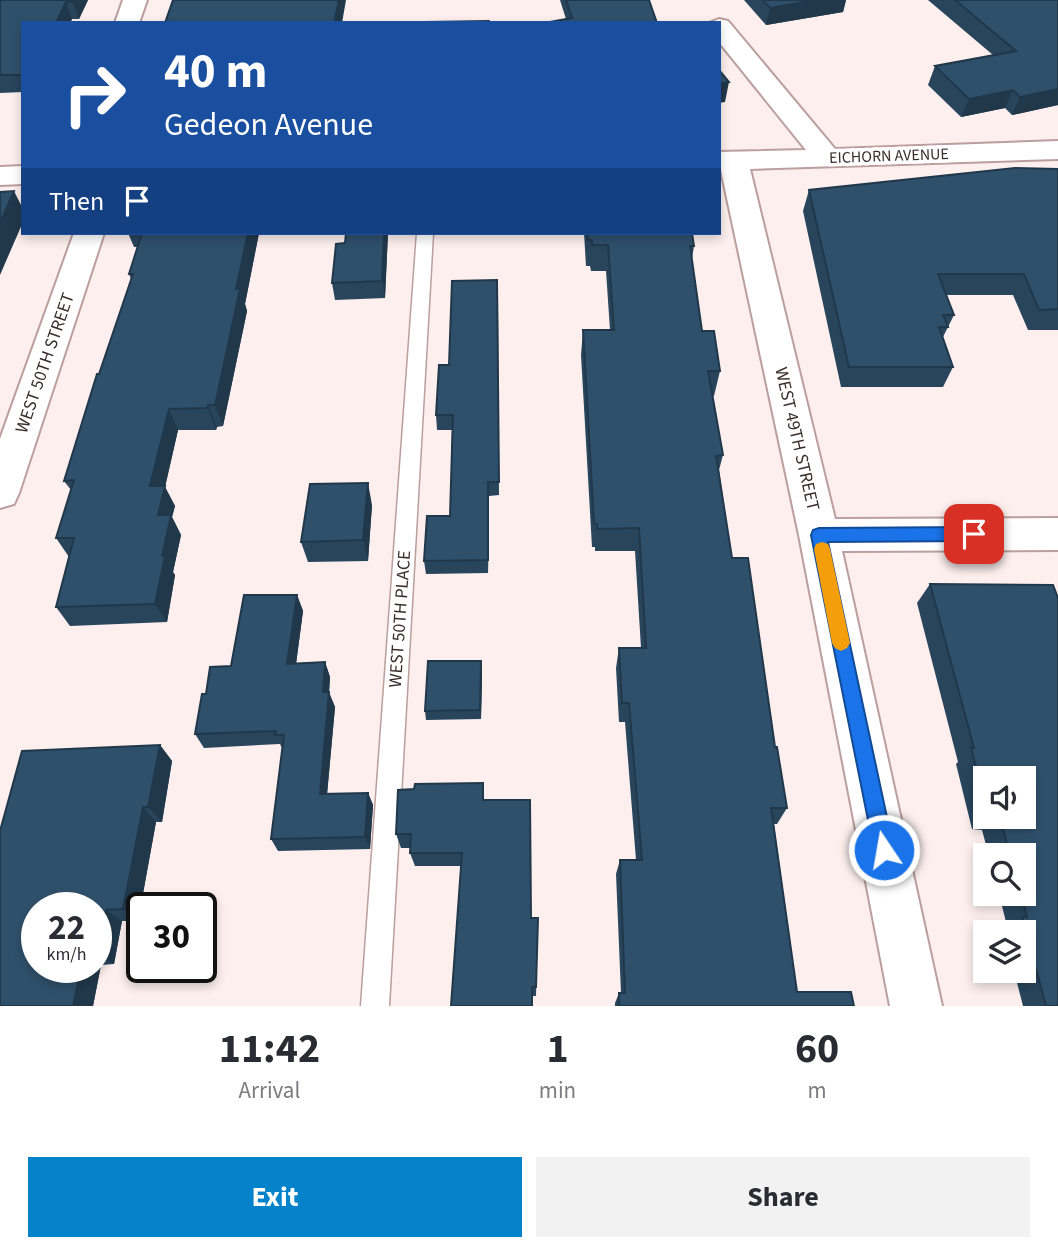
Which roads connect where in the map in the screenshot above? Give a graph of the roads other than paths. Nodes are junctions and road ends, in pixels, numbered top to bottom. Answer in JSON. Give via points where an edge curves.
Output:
{"nodes":[{"id":1,"x":135,"y":0,"type":"edge"},
{"id":2,"x":128,"y":21,"type":"edge"},
{"id":3,"x":721,"y":29,"type":"edge"},
{"id":4,"x":1058,"y":150,"type":"edge"},
{"id":5,"x":828,"y":158,"type":"junction"},
{"id":6,"x":727,"y":161,"type":"edge"},
{"id":7,"x":21,"y":175,"type":"edge"},
{"id":8,"x":0,"y":176,"type":"edge"},
{"id":9,"x":88,"y":235,"type":"edge"},
{"id":10,"x":425,"y":235,"type":"edge"},
{"id":11,"x":0,"y":493,"type":"edge"},
{"id":12,"x":1058,"y":534,"type":"edge"},
{"id":13,"x":819,"y":535,"type":"junction"},
{"id":14,"x":374,"y":1006,"type":"edge"},
{"id":15,"x":916,"y":1006,"type":"edge"}],
"edges":[{"from":1,"to":2,"type":"street"},
{"from":3,"to":5,"type":"street"},
{"from":4,"to":5,"type":"street","name":"EICHORN AVENUE"},
{"from":5,"to":6,"type":"street","name":"EICHORN AVENUE"},
{"from":6,"to":13,"type":"street","name":"WEST 49TH STREET"},
{"from":7,"to":8,"type":"street"},
{"from":9,"to":11,"type":"street","name":"WEST 50TH STREET"},
{"from":10,"to":14,"type":"lane","name":"WEST 50TH PLACE"},
{"from":12,"to":13,"type":"street"},
{"from":13,"to":15,"type":"street","name":"WEST 49TH STREET"}]}
